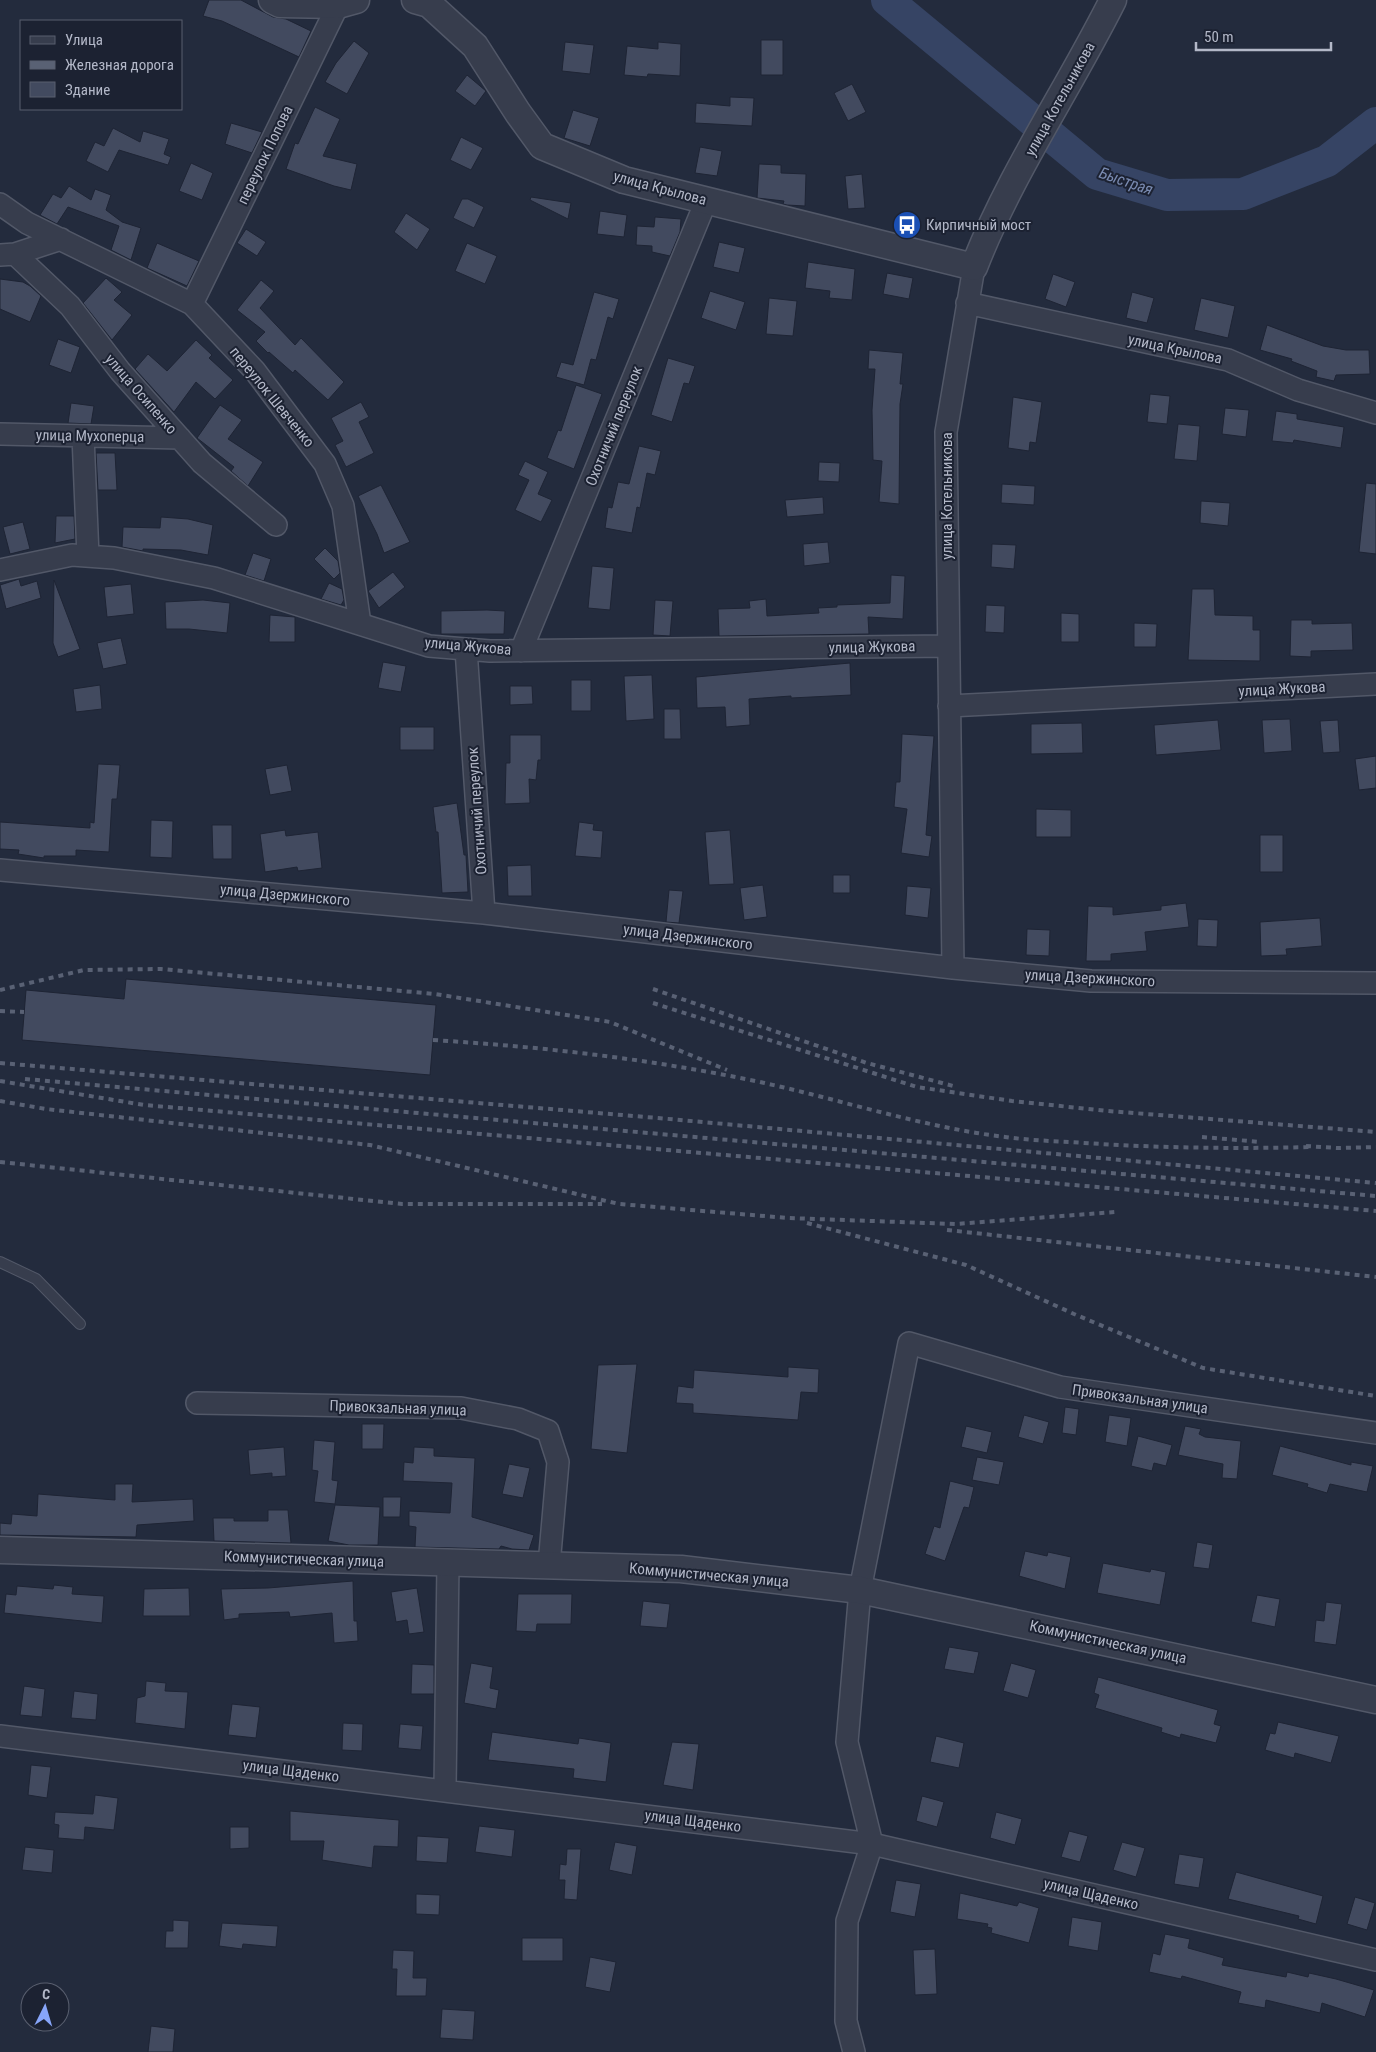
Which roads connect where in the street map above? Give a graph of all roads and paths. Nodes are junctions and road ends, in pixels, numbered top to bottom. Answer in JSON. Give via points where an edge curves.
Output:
{"nodes":[{"id":1,"x":272,"y":0,"type":"edge"},
{"id":2,"x":415,"y":0,"type":"edge"},
{"id":3,"x":1113,"y":0,"type":"edge"},
{"id":4,"x":347,"y":3,"type":"edge"},
{"id":5,"x":706,"y":201,"type":"junction"},
{"id":6,"x":0,"y":204,"type":"edge"},
{"id":7,"x":61,"y":239,"type":"junction"},
{"id":8,"x":8,"y":254,"type":"edge"},
{"id":9,"x":974,"y":267,"type":"junction"},
{"id":10,"x":967,"y":303,"type":"junction"},
{"id":11,"x":192,"y":304,"type":"junction"},
{"id":12,"x":1376,"y":413,"type":"edge"},
{"id":13,"x":0,"y":434,"type":"edge"},
{"id":14,"x":83,"y":436,"type":"junction"},
{"id":15,"x":180,"y":438,"type":"junction"},
{"id":16,"x":276,"y":525,"type":"dead end"},
{"id":17,"x":88,"y":556,"type":"junction"},
{"id":18,"x":0,"y":570,"type":"edge"},
{"id":19,"x":360,"y":624,"type":"junction"},
{"id":20,"x":948,"y":646,"type":"junction"},
{"id":21,"x":466,"y":649,"type":"junction"},
{"id":22,"x":521,"y":651,"type":"junction"},
{"id":23,"x":1376,"y":684,"type":"edge"},
{"id":24,"x":949,"y":706,"type":"junction"},
{"id":25,"x":0,"y":870,"type":"edge"},
{"id":26,"x":484,"y":913,"type":"junction"},
{"id":27,"x":953,"y":968,"type":"junction"},
{"id":28,"x":1376,"y":982,"type":"edge"},
{"id":29,"x":0,"y":1262,"type":"edge"},
{"id":30,"x":80,"y":1324,"type":"dead end"},
{"id":31,"x":197,"y":1403,"type":"dead end"},
{"id":32,"x":1376,"y":1433,"type":"edge"},
{"id":33,"x":0,"y":1550,"type":"edge"},
{"id":34,"x":448,"y":1563,"type":"junction"},
{"id":35,"x":549,"y":1566,"type":"junction"},
{"id":36,"x":860,"y":1590,"type":"junction"},
{"id":37,"x":1376,"y":1700,"type":"edge"},
{"id":38,"x":0,"y":1736,"type":"edge"},
{"id":39,"x":445,"y":1789,"type":"junction"},
{"id":40,"x":872,"y":1844,"type":"junction"},
{"id":41,"x":1376,"y":1960,"type":"edge"},
{"id":42,"x":854,"y":2052,"type":"edge"}],
"edges":[{"from":1,"to":4,"type":"street","via":[[280,4]]},
{"from":2,"to":5,"type":"street","name":"улица Крылова","via":[[429,4],[475,46],[542,146],[624,180]]},
{"from":3,"to":9,"type":"street","name":"улица Котельникова","via":[[991,222]]},
{"from":4,"to":11,"type":"street","name":"переулок Попова"},
{"from":5,"to":9,"type":"street","name":"улица Крылова"},
{"from":5,"to":22,"type":"street","name":"Охотничий переулок"},
{"from":6,"to":7,"type":"street","name":"переулок Шевченко","via":[[27,223]]},
{"from":7,"to":8,"type":"street","name":"улица Осипенко"},
{"from":7,"to":11,"type":"street","name":"переулок Шевченко"},
{"from":8,"to":15,"type":"street","name":"улица Осипенко","via":[[70,306],[120,371]]},
{"from":9,"to":10,"type":"street","name":"улица Котельникова"},
{"from":10,"to":12,"type":"street","name":"улица Крылова","via":[[1228,360],[1298,390]]},
{"from":10,"to":20,"type":"street","name":"улица Котельникова","via":[[946,432]]},
{"from":11,"to":19,"type":"street","name":"переулок Шевченко","via":[[256,370],[325,464],[343,506]]},
{"from":13,"to":14,"type":"street","name":"улица Мухоперца"},
{"from":14,"to":15,"type":"street","name":"улица Мухоперца"},
{"from":14,"to":17,"type":"street"},
{"from":15,"to":16,"type":"street","name":"улица Осипенко","via":[[202,463]]},
{"from":17,"to":18,"type":"street","name":"улица Жукова","via":[[72,555]]},
{"from":17,"to":19,"type":"street","name":"улица Жукова","via":[[114,558],[214,578]]},
{"from":19,"to":21,"type":"street","name":"улица Жукова","via":[[428,646]]},
{"from":20,"to":22,"type":"street","name":"улица Жукова"},
{"from":20,"to":24,"type":"street","name":"улица Котельникова"},
{"from":21,"to":22,"type":"street","name":"улица Жукова"},
{"from":21,"to":26,"type":"street","name":"Охотничий переулок"},
{"from":23,"to":24,"type":"street","name":"улица Жукова"},
{"from":24,"to":27,"type":"street","name":"улица Котельникова"},
{"from":25,"to":26,"type":"street","name":"улица Дзержинского"},
{"from":26,"to":27,"type":"street","name":"улица Дзержинского"},
{"from":27,"to":28,"type":"street","name":"улица Дзержинского","via":[[1090,981]]},
{"from":29,"to":30,"type":"lane","via":[[36,1279]]},
{"from":31,"to":35,"type":"street","name":"Привокзальная улица","via":[[461,1408],[518,1419],[548,1430],[558,1462]]},
{"from":32,"to":36,"type":"street","name":"Привокзальная улица","via":[[1060,1387],[909,1343]]},
{"from":33,"to":34,"type":"street","name":"Коммунистическая улица"},
{"from":34,"to":35,"type":"street","name":"Коммунистическая улица"},
{"from":34,"to":39,"type":"street"},
{"from":35,"to":36,"type":"street","name":"Коммунистическая улица","via":[[681,1570]]},
{"from":36,"to":37,"type":"street","name":"Коммунистическая улица"},
{"from":36,"to":40,"type":"street","via":[[847,1742]]},
{"from":38,"to":39,"type":"street","name":"улица Щаденко"},
{"from":39,"to":40,"type":"street","name":"улица Щаденко"},
{"from":40,"to":41,"type":"street","name":"улица Щаденко"},
{"from":40,"to":42,"type":"street","via":[[847,1921],[846,2021]]}]}
